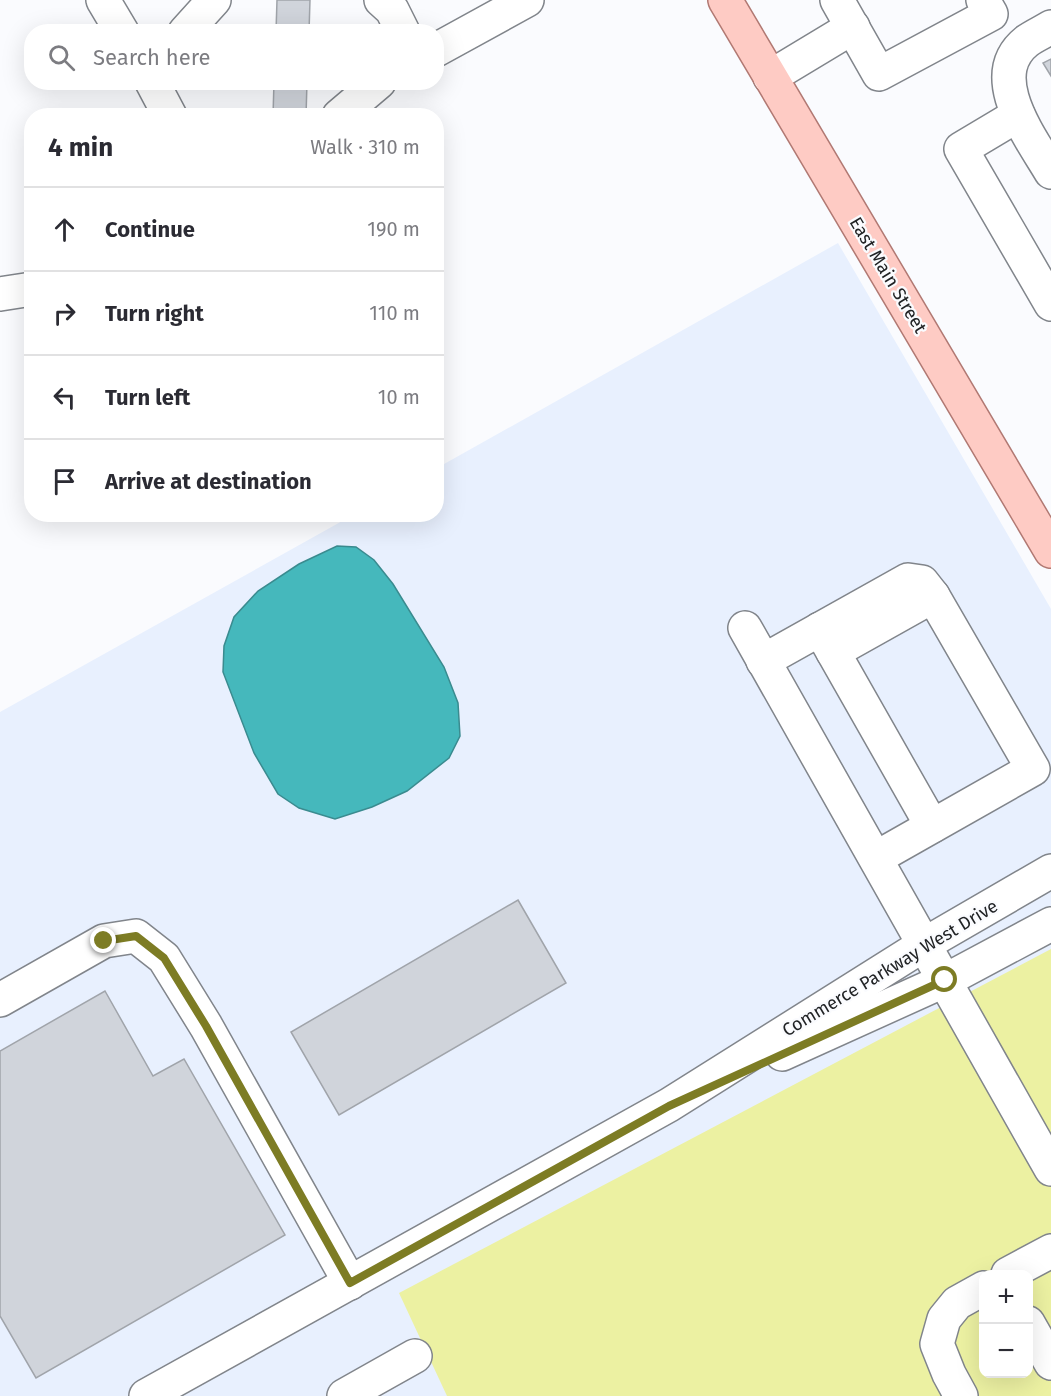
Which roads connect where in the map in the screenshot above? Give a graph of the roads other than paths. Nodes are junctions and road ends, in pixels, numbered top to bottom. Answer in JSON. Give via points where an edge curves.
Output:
{"nodes":[{"id":1,"x":103,"y":0,"type":"edge"},
{"id":2,"x":214,"y":0,"type":"edge"},
{"id":3,"x":381,"y":0,"type":"edge"},
{"id":4,"x":527,"y":0,"type":"edge"},
{"id":5,"x":725,"y":0,"type":"edge"},
{"id":6,"x":983,"y":0,"type":"edge"},
{"id":7,"x":845,"y":14,"type":"edge"},
{"id":8,"x":117,"y":24,"type":"edge"},
{"id":9,"x":192,"y":24,"type":"edge"},
{"id":10,"x":399,"y":24,"type":"edge"},
{"id":11,"x":1051,"y":27,"type":"edge"},
{"id":12,"x":444,"y":46,"type":"edge"},
{"id":13,"x":770,"y":77,"type":"junction"},
{"id":14,"x":156,"y":90,"type":"edge"},
{"id":15,"x":370,"y":90,"type":"edge"},
{"id":16,"x":166,"y":108,"type":"edge"},
{"id":17,"x":348,"y":108,"type":"edge"},
{"id":18,"x":1018,"y":115,"type":"junction"},
{"id":19,"x":1051,"y":172,"type":"edge"},
{"id":20,"x":24,"y":290,"type":"edge"},
{"id":21,"x":0,"y":294,"type":"edge"},
{"id":22,"x":1051,"y":304,"type":"edge"},
{"id":23,"x":1051,"y":551,"type":"edge"},
{"id":24,"x":745,"y":628,"type":"dead end"},
{"id":25,"x":826,"y":641,"type":"junction"},
{"id":26,"x":763,"y":662,"type":"junction"},
{"id":27,"x":932,"y":826,"type":"junction"},
{"id":28,"x":876,"y":858,"type":"junction"},
{"id":29,"x":1051,"y":872,"type":"edge"},
{"id":30,"x":1051,"y":924,"type":"edge"},
{"id":31,"x":925,"y":944,"type":"junction"},
{"id":32,"x":945,"y":980,"type":"junction"},
{"id":33,"x":0,"y":1000,"type":"edge"},
{"id":34,"x":669,"y":1106,"type":"junction"},
{"id":35,"x":1051,"y":1169,"type":"edge"},
{"id":36,"x":1051,"y":1251,"type":"edge"},
{"id":37,"x":1017,"y":1270,"type":"edge"},
{"id":38,"x":350,"y":1283,"type":"junction"},
{"id":39,"x":979,"y":1291,"type":"edge"},
{"id":40,"x":1030,"y":1324,"type":"edge"},
{"id":41,"x":415,"y":1356,"type":"dead end"},
{"id":42,"x":1051,"y":1364,"type":"edge"},
{"id":43,"x":146,"y":1396,"type":"edge"},
{"id":44,"x":344,"y":1396,"type":"edge"},
{"id":45,"x":961,"y":1396,"type":"edge"}],
"edges":[{"from":1,"to":8,"type":"street"},
{"from":2,"to":9,"type":"street"},
{"from":3,"to":10,"type":"street"},
{"from":4,"to":12,"type":"street"},
{"from":5,"to":13,"type":"main road","name":"East Main Street"},
{"from":6,"to":7,"type":"street","via":[[991,14],[879,74]]},
{"from":7,"to":13,"type":"street"},
{"from":11,"to":18,"type":"street","via":[[1025,42],[1012,61],[1008,86]]},
{"from":13,"to":23,"type":"main road","name":"East Main Street"},
{"from":14,"to":16,"type":"street"},
{"from":15,"to":17,"type":"street"},
{"from":18,"to":19,"type":"street"},
{"from":18,"to":22,"type":"street","via":[[960,149]]},
{"from":20,"to":21,"type":"street"},
{"from":24,"to":26,"type":"street"},
{"from":25,"to":26,"type":"street"},
{"from":25,"to":27,"type":"street"},
{"from":25,"to":27,"type":"street","via":[[908,580],[922,582],[1033,769]]},
{"from":26,"to":28,"type":"street"},
{"from":27,"to":28,"type":"street"},
{"from":28,"to":31,"type":"street"},
{"from":29,"to":31,"type":"street","name":"Commerce Parkway West Drive"},
{"from":30,"to":32,"type":"street","name":"Commerce Parkway West Drive"},
{"from":31,"to":32,"type":"street"},
{"from":31,"to":34,"type":"street","name":"Commerce Parkway West Drive"},
{"from":32,"to":34,"type":"street","name":"Commerce Parkway West Drive"},
{"from":32,"to":35,"type":"street"},
{"from":33,"to":38,"type":"street","via":[[104,941],[136,936],[164,958]]},
{"from":34,"to":38,"type":"street","name":"Commerce Parkway West Drive"},
{"from":36,"to":37,"type":"street"},
{"from":38,"to":43,"type":"street","name":"Commerce Parkway West Drive"},
{"from":39,"to":45,"type":"street","via":[[957,1303],[944,1319],[937,1344]]},
{"from":40,"to":42,"type":"street"},
{"from":41,"to":44,"type":"street"}]}
